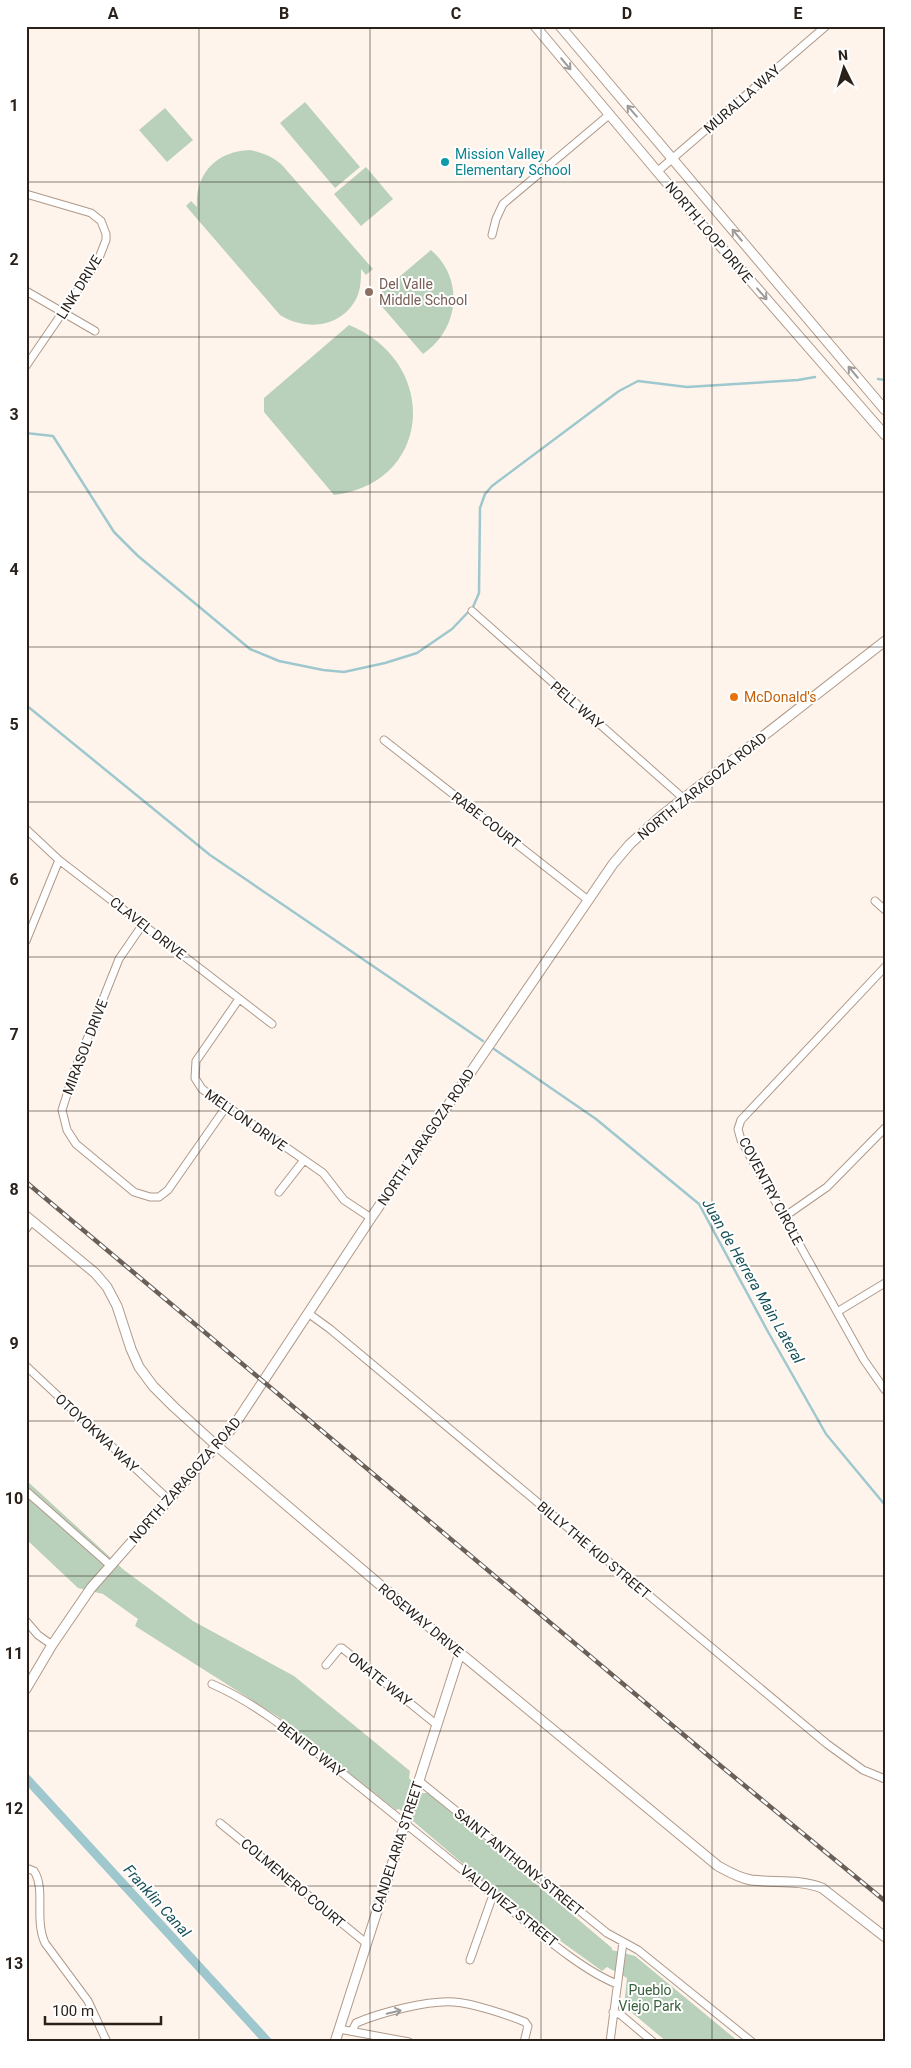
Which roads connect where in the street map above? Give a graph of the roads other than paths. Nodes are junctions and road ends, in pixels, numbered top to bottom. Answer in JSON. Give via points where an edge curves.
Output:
{"nodes":[{"id":1,"x":535,"y":26,"type":"edge"},
{"id":2,"x":560,"y":26,"type":"edge"},
{"id":3,"x":826,"y":26,"type":"edge"},
{"id":4,"x":610,"y":114,"type":"junction"},
{"id":5,"x":673,"y":158,"type":"junction"},
{"id":6,"x":658,"y":171,"type":"junction"},
{"id":7,"x":26,"y":194,"type":"edge"},
{"id":8,"x":492,"y":235,"type":"dead end"},
{"id":9,"x":26,"y":291,"type":"edge"},
{"id":10,"x":64,"y":312,"type":"junction"},
{"id":11,"x":95,"y":331,"type":"dead end"},
{"id":12,"x":26,"y":366,"type":"edge"},
{"id":13,"x":875,"y":399,"type":"junction"},
{"id":14,"x":862,"y":409,"type":"junction"},
{"id":15,"x":885,"y":410,"type":"edge"},
{"id":16,"x":885,"y":436,"type":"edge"},
{"id":17,"x":472,"y":611,"type":"dead end"},
{"id":18,"x":885,"y":641,"type":"edge"},
{"id":19,"x":384,"y":740,"type":"dead end"},
{"id":20,"x":683,"y":798,"type":"junction"},
{"id":21,"x":26,"y":829,"type":"edge"},
{"id":22,"x":59,"y":860,"type":"junction"},
{"id":23,"x":588,"y":900,"type":"junction"},
{"id":24,"x":875,"y":901,"type":"dead end"},
{"id":25,"x":885,"y":910,"type":"edge"},
{"id":26,"x":143,"y":924,"type":"junction"},
{"id":27,"x":26,"y":941,"type":"edge"},
{"id":28,"x":885,"y":967,"type":"edge"},
{"id":29,"x":238,"y":999,"type":"junction"},
{"id":30,"x":272,"y":1024,"type":"dead end"},
{"id":31,"x":226,"y":1107,"type":"junction"},
{"id":32,"x":885,"y":1128,"type":"edge"},
{"id":33,"x":304,"y":1160,"type":"junction"},
{"id":34,"x":279,"y":1192,"type":"dead end"},
{"id":35,"x":784,"y":1217,"type":"junction"},
{"id":36,"x":371,"y":1218,"type":"junction"},
{"id":37,"x":28,"y":1222,"type":"edge"},
{"id":38,"x":885,"y":1284,"type":"edge"},
{"id":39,"x":837,"y":1312,"type":"junction"},
{"id":40,"x":308,"y":1313,"type":"junction"},
{"id":41,"x":26,"y":1366,"type":"edge"},
{"id":42,"x":885,"y":1390,"type":"edge"},
{"id":43,"x":217,"y":1446,"type":"junction"},
{"id":44,"x":26,"y":1491,"type":"edge"},
{"id":45,"x":168,"y":1500,"type":"junction"},
{"id":46,"x":110,"y":1565,"type":"junction"},
{"id":47,"x":26,"y":1622,"type":"edge"},
{"id":48,"x":52,"y":1644,"type":"junction"},
{"id":49,"x":460,"y":1653,"type":"junction"},
{"id":50,"x":326,"y":1665,"type":"dead end"},
{"id":51,"x":28,"y":1683,"type":"edge"},
{"id":52,"x":212,"y":1684,"type":"dead end"},
{"id":53,"x":437,"y":1725,"type":"junction"},
{"id":54,"x":885,"y":1779,"type":"edge"},
{"id":55,"x":418,"y":1780,"type":"junction"},
{"id":56,"x":220,"y":1822,"type":"dead end"},
{"id":57,"x":404,"y":1823,"type":"junction"},
{"id":58,"x":26,"y":1868,"type":"edge"},
{"id":59,"x":493,"y":1895,"type":"junction"},
{"id":60,"x":885,"y":1937,"type":"edge"},
{"id":61,"x":623,"y":1942,"type":"junction"},
{"id":62,"x":366,"y":1943,"type":"junction"},
{"id":63,"x":470,"y":1960,"type":"dead end"},
{"id":64,"x":617,"y":1984,"type":"junction"},
{"id":65,"x":613,"y":2012,"type":"junction"},
{"id":66,"x":339,"y":2029,"type":"junction"},
{"id":67,"x":352,"y":2031,"type":"junction"},
{"id":68,"x":106,"y":2042,"type":"edge"},
{"id":69,"x":335,"y":2042,"type":"edge"},
{"id":70,"x":409,"y":2042,"type":"edge"},
{"id":71,"x":524,"y":2042,"type":"edge"},
{"id":72,"x":610,"y":2042,"type":"edge"},
{"id":73,"x":653,"y":2042,"type":"edge"},
{"id":74,"x":752,"y":2042,"type":"edge"}],
"edges":[{"from":1,"to":4,"type":"main road","name":"NORTH LOOP DRIVE","one_way":true},
{"from":5,"to":2,"type":"main road","name":"NORTH LOOP DRIVE","one_way":true},
{"from":3,"to":5,"type":"street","name":"MURALLA WAY"},
{"from":4,"to":6,"type":"main road","name":"NORTH LOOP DRIVE"},
{"from":4,"to":8,"type":"street","via":[[503,204]]},
{"from":5,"to":6,"type":"street","name":"MURALLA WAY"},
{"from":13,"to":5,"type":"main road","name":"NORTH LOOP DRIVE","one_way":true},
{"from":6,"to":14,"type":"main road","name":"NORTH LOOP DRIVE","one_way":true},
{"from":7,"to":10,"type":"street","name":"LINK DRIVE","via":[[91,213],[101,221],[106,234],[104,246]]},
{"from":9,"to":10,"type":"street"},
{"from":10,"to":11,"type":"street"},
{"from":10,"to":12,"type":"street","name":"LINK DRIVE"},
{"from":13,"to":14,"type":"main road"},
{"from":13,"to":15,"type":"main road","name":"NORTH LOOP DRIVE"},
{"from":14,"to":16,"type":"main road","name":"NORTH LOOP DRIVE"},
{"from":17,"to":20,"type":"street","name":"PELL WAY"},
{"from":18,"to":20,"type":"main road","name":"NORTH ZARAGOZA ROAD"},
{"from":19,"to":23,"type":"street","name":"RABE COURT"},
{"from":20,"to":23,"type":"main road","name":"NORTH ZARAGOZA ROAD","via":[[630,844]]},
{"from":21,"to":22,"type":"street","name":"CLAVEL DRIVE"},
{"from":22,"to":26,"type":"street","name":"CLAVEL DRIVE"},
{"from":22,"to":27,"type":"street"},
{"from":23,"to":36,"type":"main road","name":"NORTH ZARAGOZA ROAD"},
{"from":24,"to":25,"type":"street"},
{"from":26,"to":29,"type":"street","name":"CLAVEL DRIVE"},
{"from":26,"to":31,"type":"street","name":"MIRASOL DRIVE","via":[[119,959],[74,1072],[63,1106],[67,1130],[76,1144],[134,1192],[159,1197],[168,1190]]},
{"from":28,"to":35,"type":"street","name":"COVENTRY CIRCLE","via":[[740,1122],[741,1140]]},
{"from":29,"to":30,"type":"street","name":"CLAVEL DRIVE"},
{"from":29,"to":31,"type":"street","name":"MELLON DRIVE","via":[[198,1058],[194,1072],[202,1089]]},
{"from":31,"to":33,"type":"street","name":"MELLON DRIVE"},
{"from":32,"to":35,"type":"street","via":[[827,1187]]},
{"from":33,"to":34,"type":"street"},
{"from":33,"to":36,"type":"street","name":"MELLON DRIVE","via":[[323,1173],[349,1204]]},
{"from":35,"to":39,"type":"street","name":"COVENTRY CIRCLE"},
{"from":36,"to":40,"type":"main road","name":"NORTH ZARAGOZA ROAD"},
{"from":37,"to":43,"type":"main road","name":"ROSEWAY DRIVE","via":[[102,1280],[117,1306],[131,1349],[146,1377]]},
{"from":38,"to":39,"type":"street"},
{"from":39,"to":42,"type":"street","name":"COVENTRY CIRCLE"},
{"from":40,"to":43,"type":"main road","name":"NORTH ZARAGOZA ROAD"},
{"from":40,"to":54,"type":"street","name":"BILLY THE KID STREET","via":[[827,1744],[857,1766]]},
{"from":41,"to":45,"type":"street","name":"OTOYOKWA WAY"},
{"from":43,"to":45,"type":"main road","name":"NORTH ZARAGOZA ROAD"},
{"from":43,"to":49,"type":"main road","name":"ROSEWAY DRIVE"},
{"from":44,"to":46,"type":"street"},
{"from":45,"to":46,"type":"main road","name":"NORTH ZARAGOZA ROAD"},
{"from":46,"to":48,"type":"main road","name":"NORTH ZARAGOZA ROAD"},
{"from":47,"to":48,"type":"street"},
{"from":48,"to":51,"type":"main road","name":"NORTH ZARAGOZA ROAD"},
{"from":49,"to":53,"type":"main road","name":"CANDELARIA STREET"},
{"from":49,"to":60,"type":"main road","name":"ROSEWAY DRIVE","via":[[718,1866],[749,1880],[796,1882],[822,1888]]},
{"from":50,"to":53,"type":"street","name":"ONATE WAY","via":[[342,1648]]},
{"from":52,"to":57,"type":"street","name":"BENITO WAY","via":[[237,1695],[277,1721]]},
{"from":53,"to":55,"type":"main road","name":"CANDELARIA STREET"},
{"from":55,"to":57,"type":"main road","name":"CANDELARIA STREET"},
{"from":55,"to":61,"type":"street","name":"SAINT ANTHONY STREET","via":[[607,1933]]},
{"from":56,"to":62,"type":"street","name":"COLMENERO COURT"},
{"from":57,"to":59,"type":"street","name":"VALDIVIEZ STREET"},
{"from":57,"to":62,"type":"main road","name":"CANDELARIA STREET"},
{"from":58,"to":68,"type":"street","via":[[34,1871],[39,1882],[39,1918],[45,1943],[88,2001]]},
{"from":59,"to":63,"type":"street"},
{"from":59,"to":64,"type":"street","name":"VALDIVIEZ STREET","via":[[533,1928]]},
{"from":61,"to":64,"type":"street"},
{"from":61,"to":74,"type":"street","name":"SAINT ANTHONY STREET","via":[[658,1965]]},
{"from":62,"to":66,"type":"main road","name":"CANDELARIA STREET"},
{"from":64,"to":65,"type":"street"},
{"from":65,"to":72,"type":"street"},
{"from":65,"to":73,"type":"street"},
{"from":66,"to":67,"type":"street"},
{"from":66,"to":69,"type":"main road","name":"CANDELARIA STREET"},
{"from":67,"to":70,"type":"street"},
{"from":67,"to":71,"type":"street","one_way":true,"via":[[356,2024],[370,2018],[430,2003],[455,2002],[526,2022]]}]}
